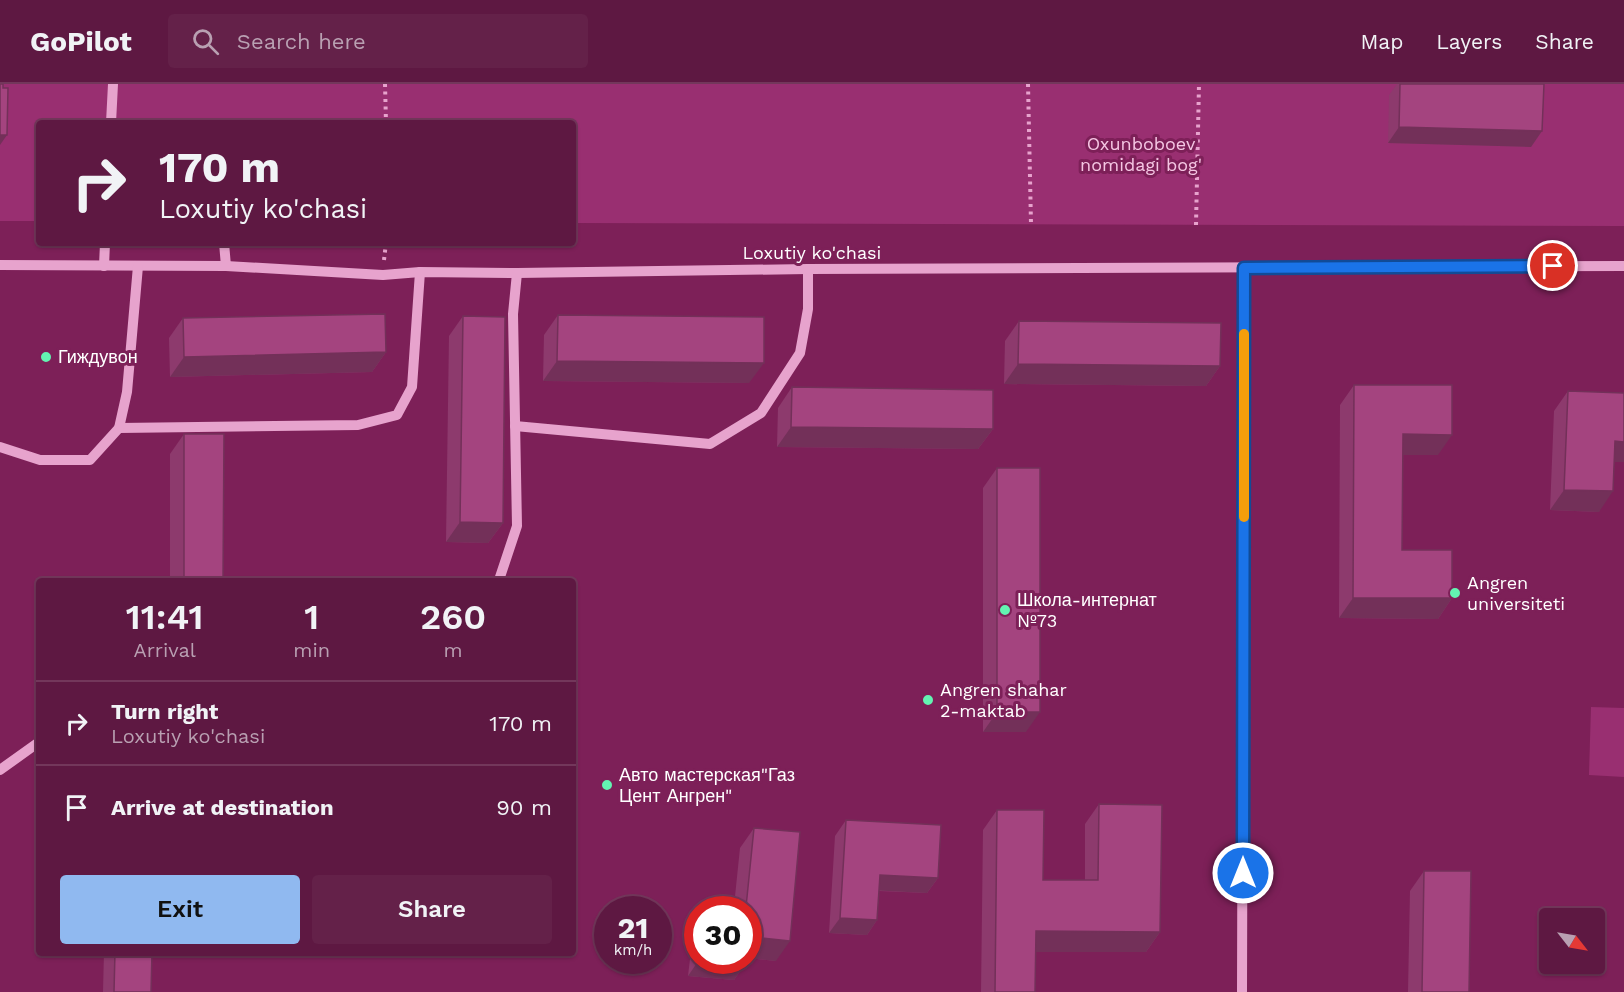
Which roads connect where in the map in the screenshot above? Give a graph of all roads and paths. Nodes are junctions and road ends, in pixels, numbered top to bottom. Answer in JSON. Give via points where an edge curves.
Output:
{"nodes":[{"id":1,"x":113,"y":84,"type":"edge"},
{"id":2,"x":386,"y":84,"type":"edge"},
{"id":3,"x":1029,"y":84,"type":"edge"},
{"id":4,"x":1199,"y":84,"type":"edge"},
{"id":5,"x":111,"y":120,"type":"edge"},
{"id":6,"x":386,"y":120,"type":"edge"},
{"id":7,"x":1030,"y":224,"type":"dead end"},
{"id":8,"x":1196,"y":225,"type":"dead end"},
{"id":9,"x":105,"y":246,"type":"edge"},
{"id":10,"x":224,"y":246,"type":"edge"},
{"id":11,"x":0,"y":265,"type":"edge"},
{"id":12,"x":104,"y":266,"type":"junction"},
{"id":13,"x":138,"y":266,"type":"junction"},
{"id":14,"x":226,"y":266,"type":"junction"},
{"id":15,"x":1624,"y":266,"type":"edge"},
{"id":16,"x":1244,"y":268,"type":"junction"},
{"id":17,"x":808,"y":269,"type":"junction"},
{"id":18,"x":420,"y":272,"type":"junction"},
{"id":19,"x":517,"y":273,"type":"junction"},
{"id":20,"x":515,"y":426,"type":"junction"},
{"id":21,"x":119,"y":428,"type":"junction"},
{"id":22,"x":0,"y":447,"type":"edge"},
{"id":23,"x":500,"y":578,"type":"edge"},
{"id":24,"x":36,"y":744,"type":"edge"},
{"id":25,"x":0,"y":770,"type":"edge"},
{"id":26,"x":1242,"y":992,"type":"edge"}],
"edges":[{"from":1,"to":5,"type":"street"},
{"from":2,"to":6,"type":"path"},
{"from":3,"to":7,"type":"path"},
{"from":4,"to":8,"type":"path"},
{"from":9,"to":12,"type":"street"},
{"from":10,"to":14,"type":"street"},
{"from":11,"to":12,"type":"street","name":"Loxutiy ko'chasi"},
{"from":12,"to":13,"type":"street","name":"Loxutiy ko'chasi"},
{"from":13,"to":14,"type":"street","name":"Loxutiy ko'chasi"},
{"from":13,"to":21,"type":"street","via":[[127,392]]},
{"from":14,"to":18,"type":"street","name":"Loxutiy ko'chasi","via":[[383,275]]},
{"from":15,"to":16,"type":"street","name":"Loxutiy ko'chasi"},
{"from":16,"to":17,"type":"street","name":"Loxutiy ko'chasi"},
{"from":16,"to":26,"type":"street"},
{"from":17,"to":19,"type":"street","name":"Loxutiy ko'chasi"},
{"from":17,"to":20,"type":"street","via":[[808,309],[800,353],[761,413],[710,444]]},
{"from":18,"to":19,"type":"street","name":"Loxutiy ko'chasi"},
{"from":18,"to":21,"type":"street","via":[[412,387],[397,415],[358,425]]},
{"from":19,"to":20,"type":"street","via":[[513,314]]},
{"from":20,"to":23,"type":"street","via":[[518,526]]},
{"from":21,"to":22,"type":"street","via":[[90,460],[40,460]]},
{"from":24,"to":25,"type":"street"}]}
